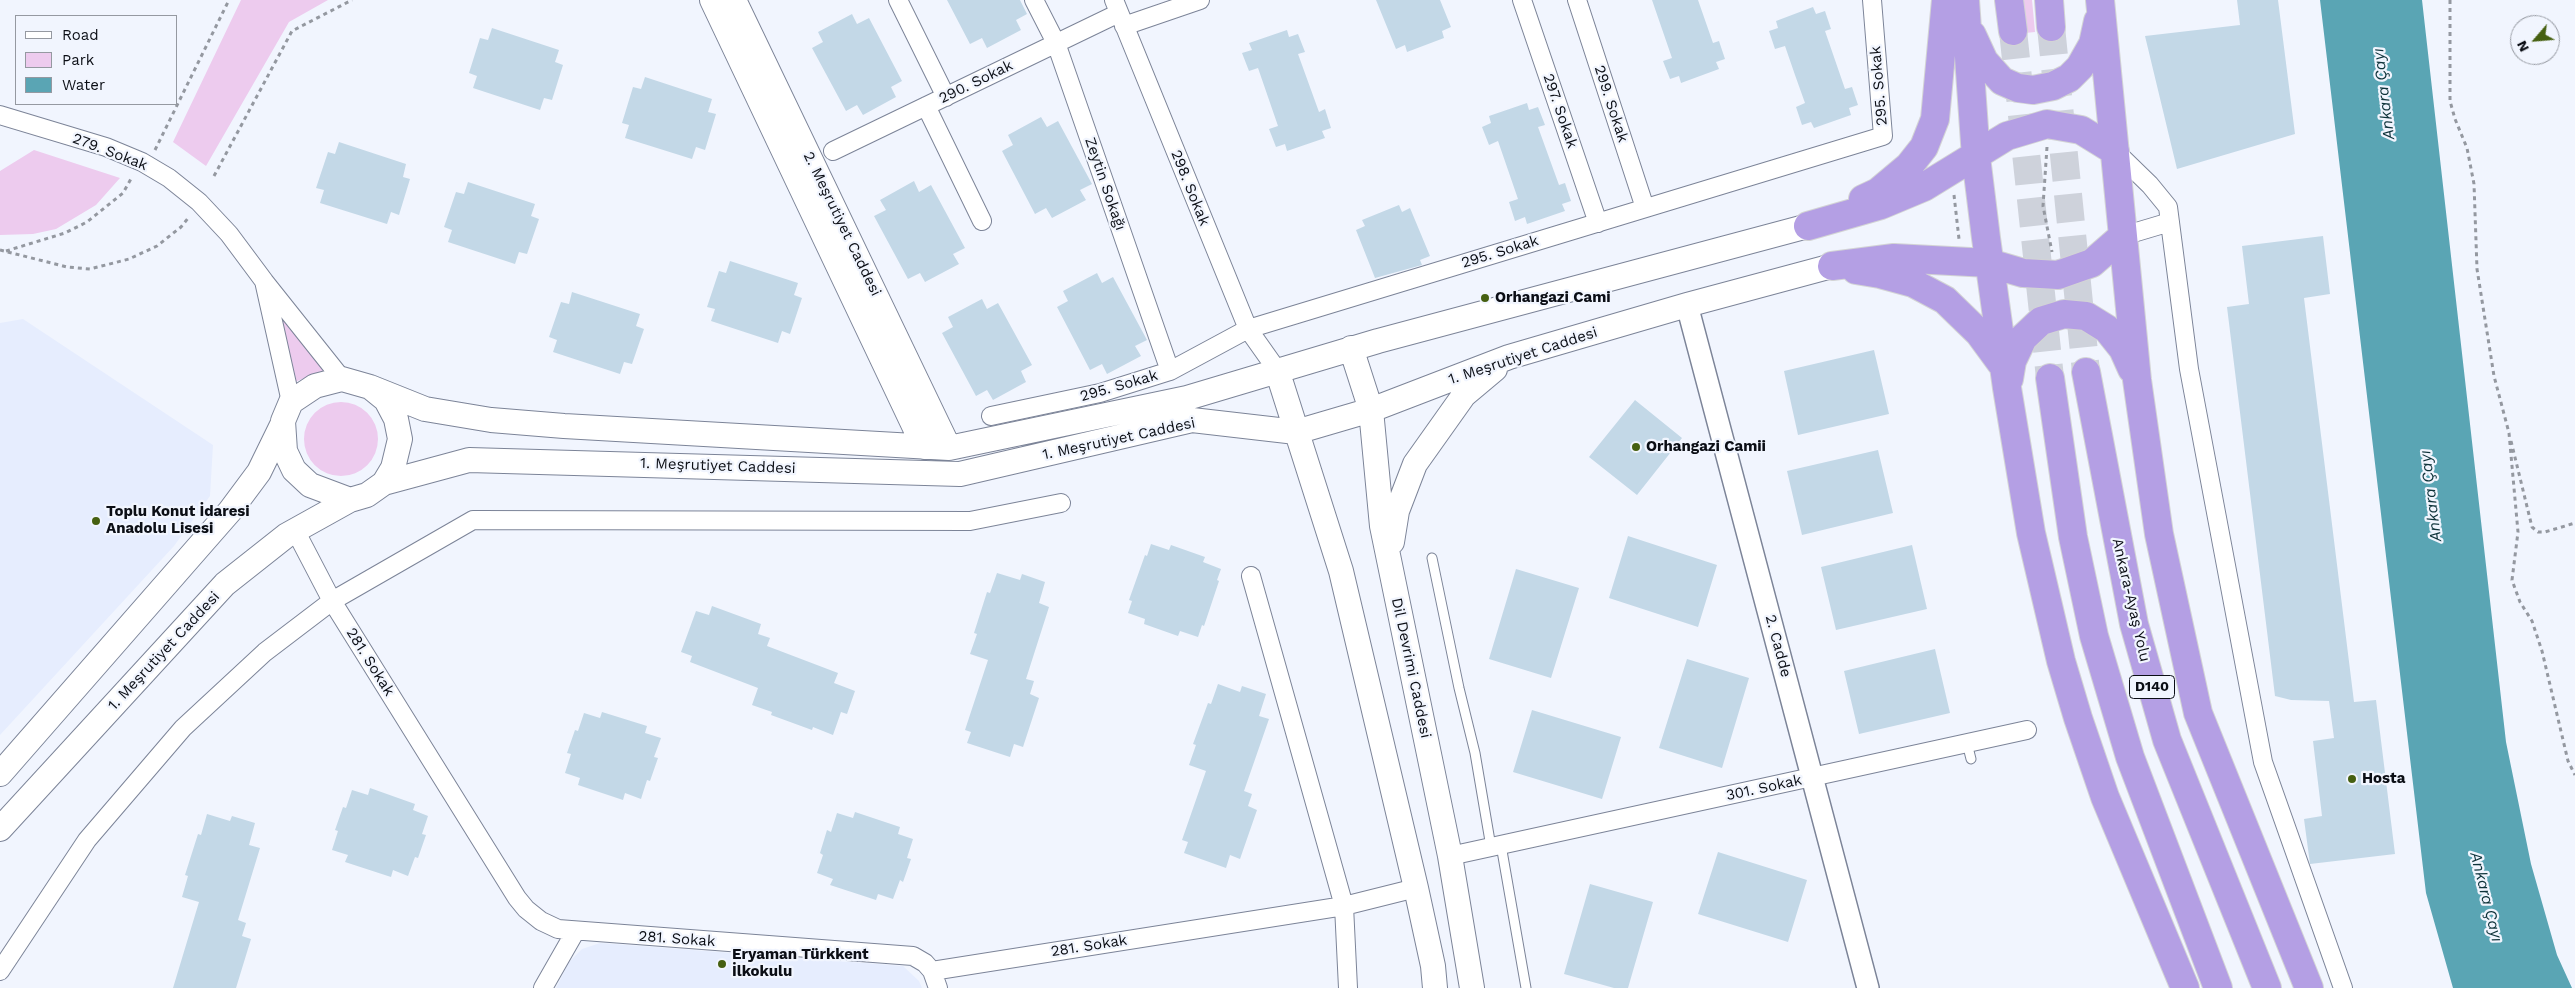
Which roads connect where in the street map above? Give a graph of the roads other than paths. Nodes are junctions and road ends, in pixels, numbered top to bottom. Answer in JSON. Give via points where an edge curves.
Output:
{"nodes":[{"id":1,"x":712,"y":0,"type":"edge"},
{"id":2,"x":734,"y":0,"type":"edge"},
{"id":3,"x":898,"y":0,"type":"edge"},
{"id":4,"x":1034,"y":0,"type":"edge"},
{"id":5,"x":1200,"y":0,"type":"edge"},
{"id":6,"x":1522,"y":0,"type":"edge"},
{"id":7,"x":1577,"y":0,"type":"edge"},
{"id":8,"x":1872,"y":0,"type":"edge"},
{"id":9,"x":1946,"y":0,"type":"edge"},
{"id":10,"x":2009,"y":0,"type":"edge"},
{"id":11,"x":2100,"y":4,"type":"edge"},
{"id":12,"x":1966,"y":11,"type":"edge"},
{"id":13,"x":1119,"y":13,"type":"edge"},
{"id":14,"x":2013,"y":31,"type":"tunnel mouth"},
{"id":15,"x":1056,"y":43,"type":"junction"},
{"id":16,"x":946,"y":97,"type":"junction"},
{"id":17,"x":926,"y":106,"type":"junction"},
{"id":18,"x":0,"y":115,"type":"edge"},
{"id":19,"x":833,"y":151,"type":"dead end"},
{"id":20,"x":2115,"y":151,"type":"junction"},
{"id":21,"x":1976,"y":156,"type":"junction"},
{"id":22,"x":1646,"y":208,"type":"junction"},
{"id":23,"x":982,"y":221,"type":"dead end"},
{"id":24,"x":2170,"y":222,"type":"junction"},
{"id":25,"x":1598,"y":223,"type":"junction"},
{"id":26,"x":1808,"y":226,"type":"junction"},
{"id":27,"x":2123,"y":236,"type":"junction"},
{"id":28,"x":1989,"y":263,"type":"junction"},
{"id":29,"x":1832,"y":266,"type":"junction"},
{"id":30,"x":264,"y":281,"type":"junction"},
{"id":31,"x":1687,"y":305,"type":"junction"},
{"id":32,"x":1248,"y":329,"type":"junction"},
{"id":33,"x":1351,"y":348,"type":"junction"},
{"id":34,"x":1509,"y":357,"type":"junction"},
{"id":35,"x":1277,"y":370,"type":"junction"},
{"id":36,"x":1170,"y":371,"type":"junction"},
{"id":37,"x":2086,"y":372,"type":"tunnel mouth"},
{"id":38,"x":2005,"y":377,"type":"junction"},
{"id":39,"x":2050,"y":378,"type":"tunnel mouth"},
{"id":40,"x":342,"y":379,"type":"junction"},
{"id":41,"x":2137,"y":380,"type":"junction"},
{"id":42,"x":370,"y":387,"type":"junction"},
{"id":43,"x":1371,"y":410,"type":"junction"},
{"id":44,"x":287,"y":412,"type":"junction"},
{"id":45,"x":991,"y":416,"type":"dead end"},
{"id":46,"x":1296,"y":432,"type":"junction"},
{"id":47,"x":924,"y":447,"type":"junction"},
{"id":48,"x":949,"y":448,"type":"junction"},
{"id":49,"x":384,"y":483,"type":"junction"},
{"id":50,"x":350,"y":500,"type":"junction"},
{"id":51,"x":1061,"y":503,"type":"dead end"},
{"id":52,"x":295,"y":530,"type":"junction"},
{"id":53,"x":1432,"y":558,"type":"dead end"},
{"id":54,"x":1389,"y":561,"type":"junction"},
{"id":55,"x":1251,"y":576,"type":"dead end"},
{"id":56,"x":332,"y":601,"type":"junction"},
{"id":57,"x":2027,"y":730,"type":"dead end"},
{"id":58,"x":0,"y":774,"type":"edge"},
{"id":59,"x":1813,"y":777,"type":"junction"},
{"id":60,"x":0,"y":829,"type":"edge"},
{"id":61,"x":1496,"y":846,"type":"junction"},
{"id":62,"x":1450,"y":856,"type":"junction"},
{"id":63,"x":1416,"y":888,"type":"junction"},
{"id":64,"x":1344,"y":906,"type":"junction"},
{"id":65,"x":575,"y":932,"type":"junction"},
{"id":66,"x":0,"y":970,"type":"edge"},
{"id":67,"x":932,"y":971,"type":"junction"},
{"id":68,"x":543,"y":988,"type":"edge"},
{"id":69,"x":938,"y":988,"type":"edge"},
{"id":70,"x":1348,"y":988,"type":"edge"},
{"id":71,"x":1435,"y":988,"type":"edge"},
{"id":72,"x":1472,"y":988,"type":"edge"},
{"id":73,"x":1526,"y":988,"type":"edge"},
{"id":74,"x":1868,"y":988,"type":"edge"},
{"id":75,"x":2185,"y":988,"type":"edge"},
{"id":76,"x":2218,"y":988,"type":"edge"},
{"id":77,"x":2267,"y":988,"type":"edge"},
{"id":78,"x":2308,"y":988,"type":"edge"},
{"id":79,"x":2343,"y":988,"type":"edge"}],
"edges":[{"from":1,"to":47,"type":"main road","name":"2. Meşrutiyet Caddesi"},
{"from":2,"to":48,"type":"main road","name":"2. Meşrutiyet Caddesi"},
{"from":3,"to":16,"type":"street"},
{"from":4,"to":15,"type":"street","name":"Zeytin Sokağı"},
{"from":5,"to":13,"type":"street"},
{"from":6,"to":25,"type":"street","name":"297. Sokak"},
{"from":7,"to":22,"type":"street","name":"299. Sokak"},
{"from":8,"to":22,"type":"street","name":"295. Sokak","via":[[1883,136]]},
{"from":9,"to":26,"type":"highway","via":[[1935,119],[1924,147],[1909,166],[1878,192]]},
{"from":10,"to":14,"type":"highway"},
{"from":11,"to":12,"type":"highway","via":[[2093,44],[2080,67],[2069,78],[2033,90],[2002,81],[1984,61]]},
{"from":11,"to":20,"type":"highway"},
{"from":12,"to":21,"type":"highway"},
{"from":13,"to":15,"type":"street","name":"290. Sokak"},
{"from":13,"to":32,"type":"street","name":"298. Sokak"},
{"from":15,"to":16,"type":"street","name":"290. Sokak"},
{"from":15,"to":36,"type":"street","name":"Zeytin Sokağı"},
{"from":16,"to":17,"type":"street","name":"290. Sokak"},
{"from":17,"to":19,"type":"street","name":"290. Sokak"},
{"from":17,"to":23,"type":"street"},
{"from":18,"to":30,"type":"street","name":"279. Sokak","via":[[106,147],[145,163],[169,178],[199,202],[229,234]]},
{"from":20,"to":21,"type":"highway","via":[[2081,130],[2047,124],[2007,136]]},
{"from":20,"to":24,"type":"street","via":[[2168,207]]},
{"from":20,"to":27,"type":"highway"},
{"from":21,"to":26,"type":"highway","via":[[1924,187],[1881,205]]},
{"from":21,"to":28,"type":"highway"},
{"from":22,"to":25,"type":"street","name":"295. Sokak"},
{"from":24,"to":27,"type":"street"},
{"from":24,"to":79,"type":"street","via":[[2189,369],[2263,762]]},
{"from":25,"to":32,"type":"street","name":"295. Sokak"},
{"from":26,"to":33,"type":"main road","name":"1. Meşrutiyet Caddesi"},
{"from":27,"to":28,"type":"highway","via":[[2092,263],[2058,275],[2023,273]]},
{"from":27,"to":41,"type":"highway"},
{"from":28,"to":29,"type":"highway","via":[[1894,258]]},
{"from":28,"to":38,"type":"highway"},
{"from":29,"to":31,"type":"main road","name":"1. Meşrutiyet Caddesi"},
{"from":29,"to":38,"type":"highway","via":[[1904,281],[1945,300],[1979,333]]},
{"from":30,"to":40,"type":"street","name":"279. Sokak"},
{"from":30,"to":44,"type":"street","name":"279. Sokak"},
{"from":31,"to":34,"type":"main road","name":"1. Meşrutiyet Caddesi"},
{"from":31,"to":59,"type":"street","name":"2. Cadde"},
{"from":32,"to":35,"type":"street","name":"298. Sokak"},
{"from":32,"to":36,"type":"street","name":"295. Sokak"},
{"from":33,"to":35,"type":"main road","name":"1. Meşrutiyet Caddesi"},
{"from":33,"to":43,"type":"main road","name":"Dil Devrimi Caddesi"},
{"from":34,"to":43,"type":"main road","name":"1. Meşrutiyet Caddesi"},
{"from":34,"to":54,"type":"main road","via":[[1464,395],[1416,464],[1397,512]]},
{"from":35,"to":46,"type":"main road"},
{"from":35,"to":48,"type":"main road","name":"1. Meşrutiyet Caddesi","via":[[1186,398]]},
{"from":36,"to":45,"type":"street","name":"295. Sokak","via":[[1100,393]]},
{"from":37,"to":77,"type":"highway","name":"Ankara-Ayaş Yolu","number":"D140","via":[[2134,624],[2167,740]]},
{"from":38,"to":41,"type":"highway","via":[[2023,338],[2041,321],[2064,314],[2086,316],[2107,329],[2123,349]]},
{"from":38,"to":75,"type":"highway","via":[[2031,533],[2061,661],[2105,797]]},
{"from":39,"to":76,"type":"highway","number":"D140","via":[[2073,537],[2094,636],[2130,757]]},
{"from":40,"to":42,"type":"main road"},
{"from":40,"to":44,"type":"main road","via":[[315,386]]},
{"from":41,"to":78,"type":"highway","via":[[2159,534],[2198,713]]},
{"from":42,"to":47,"type":"main road","name":"1. Meşrutiyet Caddesi","via":[[425,409],[491,420]]},
{"from":42,"to":49,"type":"main road","via":[[386,400],[396,419],[400,440],[393,468]]},
{"from":43,"to":46,"type":"main road","name":"1. Meşrutiyet Caddesi"},
{"from":43,"to":54,"type":"main road","name":"Dil Devrimi Caddesi","via":[[1382,526]]},
{"from":44,"to":50,"type":"main road","via":[[285,451],[294,470],[310,485]]},
{"from":44,"to":58,"type":"main road","via":[[260,472],[230,511]]},
{"from":46,"to":49,"type":"main road","name":"1. Meşrutiyet Caddesi","via":[[1192,420],[960,474],[469,460]]},
{"from":46,"to":63,"type":"main road","via":[[1341,571]]},
{"from":47,"to":48,"type":"main road","name":"1. Meşrutiyet Caddesi"},
{"from":49,"to":50,"type":"main road","via":[[367,495]]},
{"from":50,"to":52,"type":"main road","name":"1. Meşrutiyet Caddesi"},
{"from":51,"to":56,"type":"street","via":[[970,521],[472,520]]},
{"from":52,"to":56,"type":"street","name":"281. Sokak"},
{"from":52,"to":60,"type":"main road","name":"1. Meşrutiyet Caddesi","via":[[225,584]]},
{"from":53,"to":61,"type":"lane","via":[[1458,688]]},
{"from":54,"to":62,"type":"main road","name":"Dil Devrimi Caddesi"},
{"from":55,"to":64,"type":"street"},
{"from":56,"to":65,"type":"street","name":"281. Sokak","via":[[517,898],[541,921]]},
{"from":56,"to":66,"type":"street","via":[[265,652],[183,728],[87,840]]},
{"from":57,"to":59,"type":"street","name":"301. Sokak","via":[[1969,751]]},
{"from":59,"to":61,"type":"street","name":"301. Sokak"},
{"from":59,"to":74,"type":"street","name":"2. Cadde"},
{"from":61,"to":62,"type":"street","name":"301. Sokak"},
{"from":61,"to":73,"type":"lane"},
{"from":62,"to":72,"type":"main road","name":"Dil Devrimi Caddesi"},
{"from":63,"to":64,"type":"street","name":"281. Sokak"},
{"from":63,"to":71,"type":"main road"},
{"from":64,"to":67,"type":"street","name":"281. Sokak"},
{"from":64,"to":70,"type":"street"},
{"from":65,"to":67,"type":"street","name":"281. Sokak","via":[[913,956]]},
{"from":65,"to":68,"type":"street"},
{"from":67,"to":69,"type":"street"}]}
